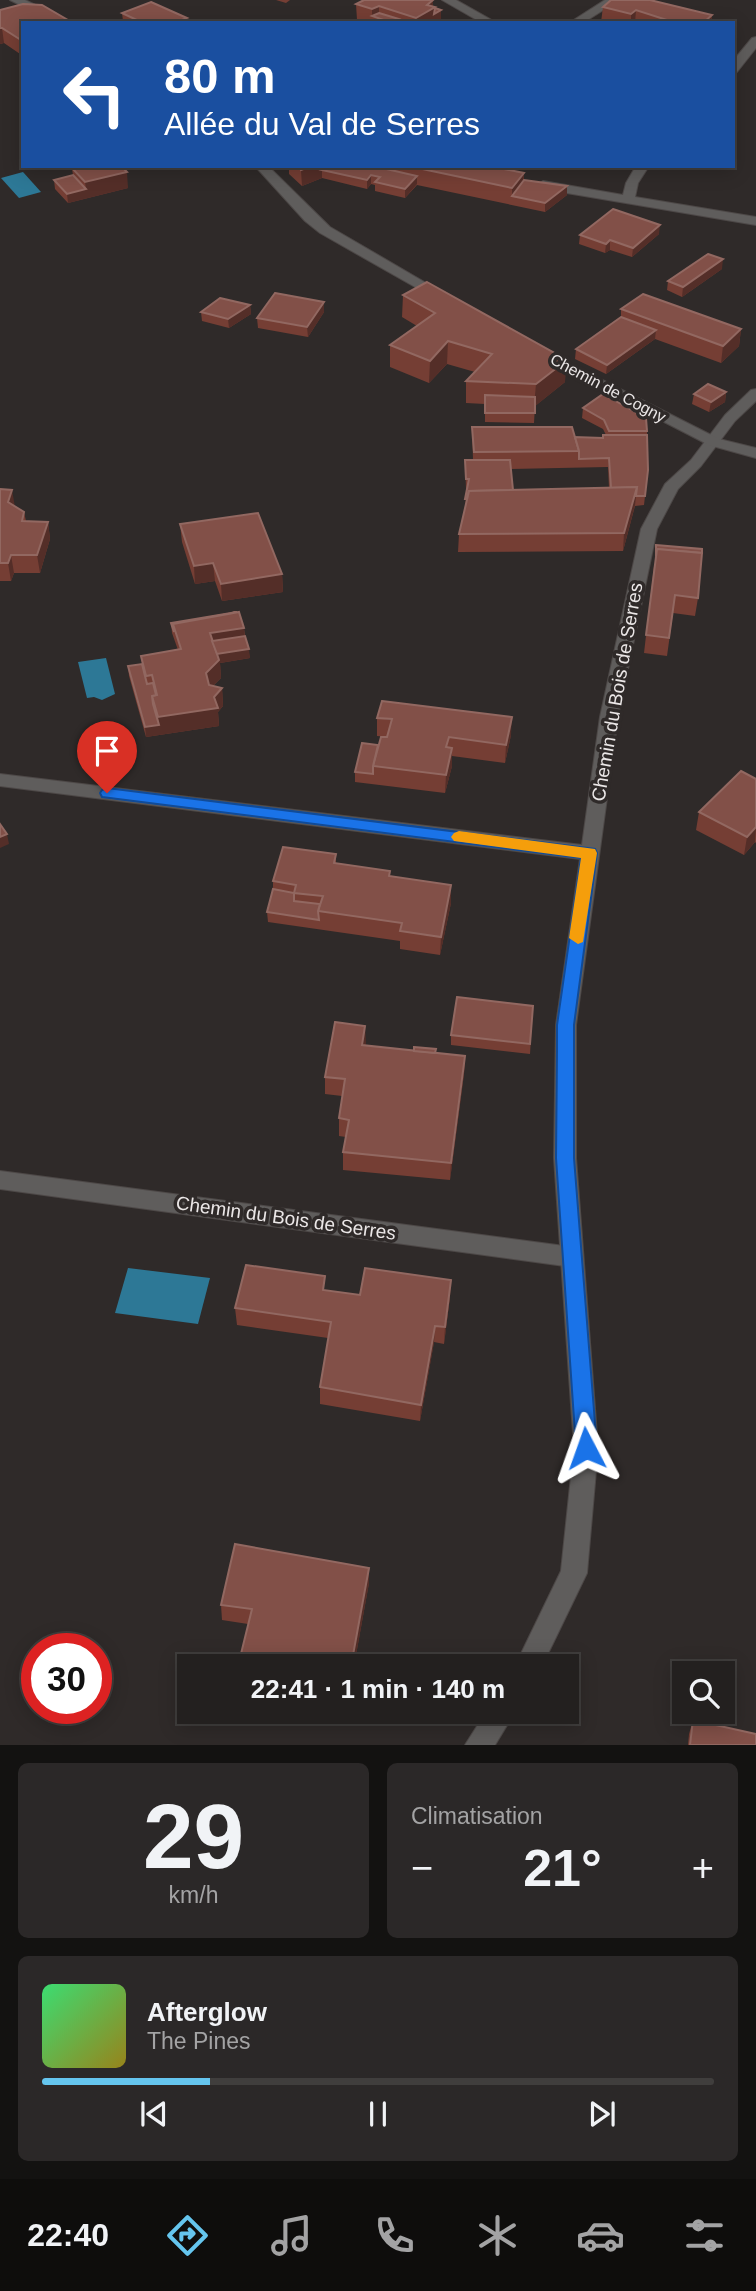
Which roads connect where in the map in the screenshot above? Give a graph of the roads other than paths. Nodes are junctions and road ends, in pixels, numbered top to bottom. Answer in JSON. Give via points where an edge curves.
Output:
{"nodes":[{"id":1,"x":16,"y":0,"type":"edge"},
{"id":2,"x":448,"y":0,"type":"edge"},
{"id":3,"x":614,"y":0,"type":"edge"},
{"id":4,"x":32,"y":6,"type":"junction"},
{"id":5,"x":11,"y":12,"type":"edge"},
{"id":6,"x":64,"y":21,"type":"edge"},
{"id":7,"x":487,"y":21,"type":"edge"},
{"id":8,"x":578,"y":21,"type":"edge"},
{"id":9,"x":756,"y":40,"type":"edge"},
{"id":10,"x":735,"y":66,"type":"edge"},
{"id":11,"x":263,"y":168,"type":"edge"},
{"id":12,"x":642,"y":168,"type":"edge"},
{"id":13,"x":532,"y":183,"type":"edge"},
{"id":14,"x":628,"y":201,"type":"junction"},
{"id":15,"x":756,"y":222,"type":"edge"},
{"id":16,"x":456,"y":304,"type":"edge"},
{"id":17,"x":534,"y":349,"type":"edge"},
{"id":18,"x":756,"y":393,"type":"edge"},
{"id":19,"x":714,"y":442,"type":"junction"},
{"id":20,"x":756,"y":453,"type":"edge"},
{"id":21,"x":0,"y":780,"type":"edge"},
{"id":22,"x":589,"y":853,"type":"junction"},
{"id":23,"x":0,"y":1180,"type":"edge"},
{"id":24,"x":572,"y":1257,"type":"junction"},
{"id":25,"x":534,"y":1654,"type":"edge"},
{"id":26,"x":494,"y":1724,"type":"edge"},
{"id":27,"x":479,"y":1745,"type":"edge"}],
"edges":[{"from":1,"to":4,"type":"street"},
{"from":2,"to":7,"type":"street"},
{"from":3,"to":8,"type":"street"},
{"from":4,"to":5,"type":"street"},
{"from":4,"to":6,"type":"street"},
{"from":9,"to":10,"type":"street"},
{"from":11,"to":16,"type":"street","via":[[325,230]]},
{"from":12,"to":14,"type":"street"},
{"from":13,"to":14,"type":"street"},
{"from":14,"to":15,"type":"street"},
{"from":17,"to":19,"type":"street","name":"Chemin de Cogny"},
{"from":18,"to":19,"type":"street","name":"Chemin du Bois de Serres"},
{"from":19,"to":20,"type":"street","name":"Chemin de Cogny"},
{"from":19,"to":22,"type":"street","name":"Chemin du Bois de Serres","via":[[671,487],[649,529],[609,717]]},
{"from":21,"to":22,"type":"street"},
{"from":22,"to":24,"type":"street","name":"Chemin du Bois de Serres","via":[[566,1025],[565,1158]]},
{"from":23,"to":24,"type":"street","name":"Chemin du Bois de Serres"},
{"from":24,"to":25,"type":"street","name":"Chemin du Bois de Serres","via":[[586,1448],[574,1573]]},
{"from":26,"to":27,"type":"street"}]}
